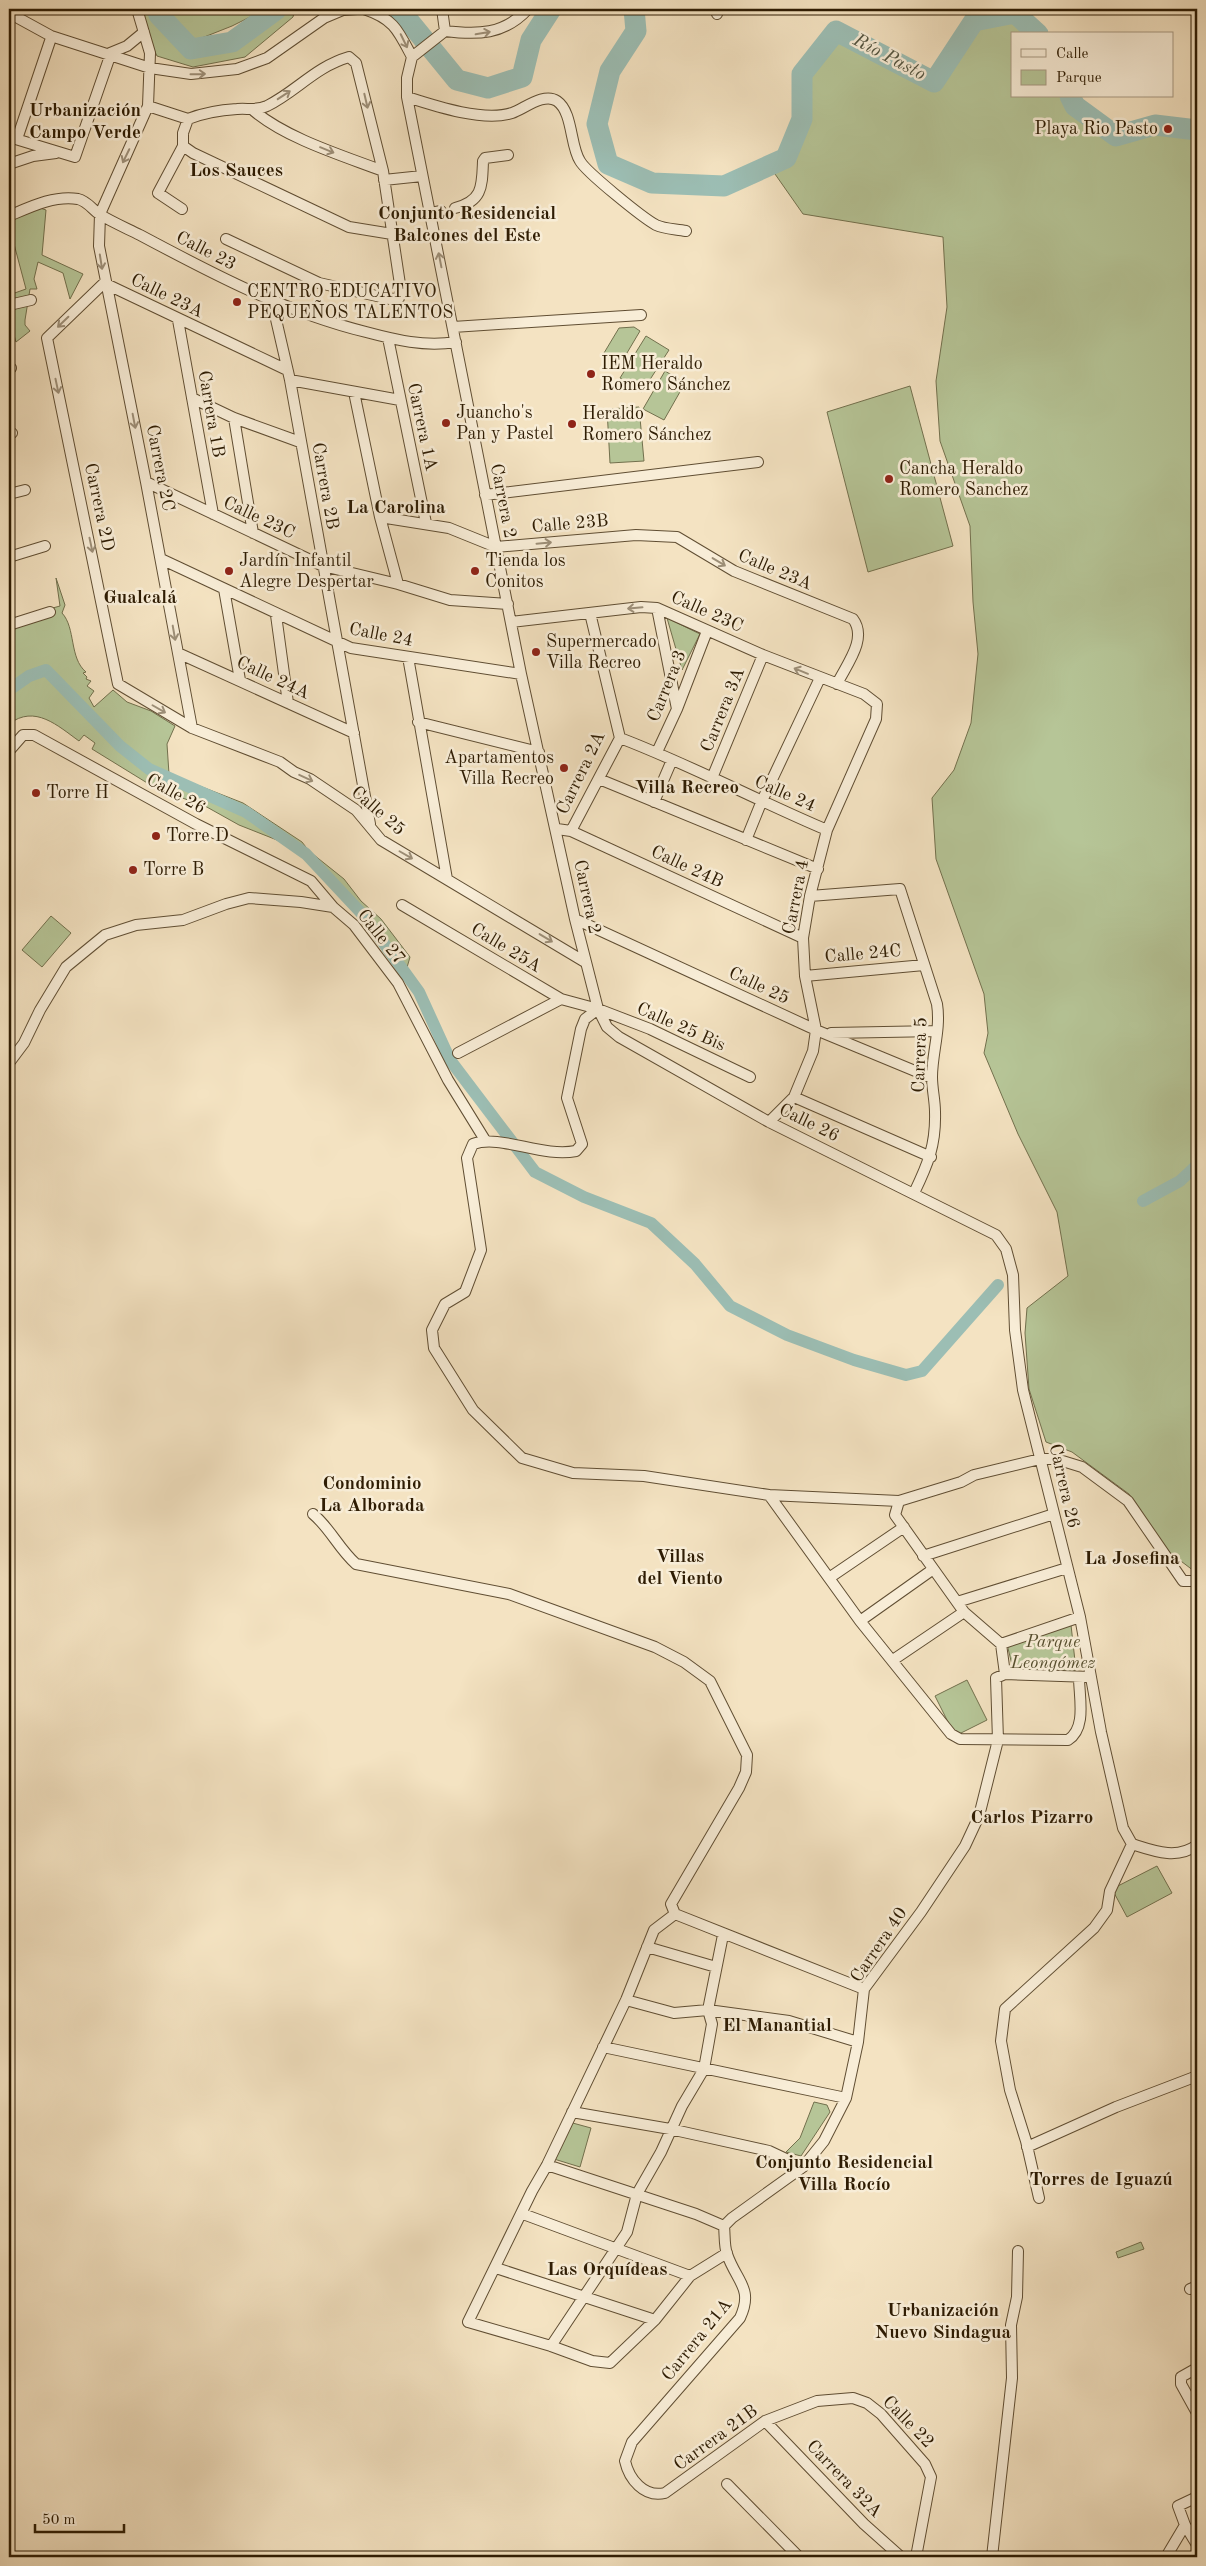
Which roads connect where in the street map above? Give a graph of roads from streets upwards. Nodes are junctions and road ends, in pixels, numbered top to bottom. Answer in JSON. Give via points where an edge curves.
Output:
{"nodes":[{"id":1,"x":137,"y":9,"type":"edge"},
{"id":2,"x":357,"y":9,"type":"edge"},
{"id":3,"x":364,"y":9,"type":"edge"},
{"id":4,"x":442,"y":9,"type":"edge"},
{"id":5,"x":528,"y":9,"type":"edge"},
{"id":6,"x":9,"y":13,"type":"edge"},
{"id":7,"x":144,"y":32,"type":"junction"},
{"id":8,"x":441,"y":35,"type":"junction"},
{"id":9,"x":50,"y":41,"type":"dead end"},
{"id":10,"x":109,"y":56,"type":"junction"},
{"id":11,"x":412,"y":57,"type":"junction"},
{"id":12,"x":150,"y":68,"type":"junction"},
{"id":13,"x":407,"y":97,"type":"junction"},
{"id":14,"x":148,"y":106,"type":"junction"},
{"id":15,"x":254,"y":111,"type":"junction"},
{"id":16,"x":188,"y":120,"type":"junction"},
{"id":17,"x":13,"y":138,"type":"edge"},
{"id":18,"x":183,"y":146,"type":"junction"},
{"id":19,"x":59,"y":153,"type":"junction"},
{"id":20,"x":508,"y":155,"type":"dead end"},
{"id":21,"x":9,"y":164,"type":"edge"},
{"id":22,"x":383,"y":175,"type":"junction"},
{"id":23,"x":422,"y":176,"type":"junction"},
{"id":24,"x":455,"y":208,"type":"dead end"},
{"id":25,"x":182,"y":209,"type":"dead end"},
{"id":26,"x":100,"y":214,"type":"junction"},
{"id":27,"x":9,"y":216,"type":"edge"},
{"id":28,"x":686,"y":231,"type":"dead end"},
{"id":29,"x":392,"y":234,"type":"junction"},
{"id":30,"x":226,"y":238,"type":"dead end"},
{"id":31,"x":104,"y":283,"type":"junction"},
{"id":32,"x":31,"y":300,"type":"dead end"},
{"id":33,"x":272,"y":302,"type":"junction"},
{"id":34,"x":9,"y":305,"type":"edge"},
{"id":35,"x":641,"y":315,"type":"dead end"},
{"id":36,"x":178,"y":320,"type":"junction"},
{"id":37,"x":453,"y":328,"type":"junction"},
{"id":38,"x":48,"y":338,"type":"joint"},
{"id":39,"x":388,"y":338,"type":"junction"},
{"id":40,"x":456,"y":342,"type":"junction"},
{"id":41,"x":288,"y":375,"type":"junction"},
{"id":42,"x":354,"y":392,"type":"junction"},
{"id":43,"x":192,"y":398,"type":"junction"},
{"id":44,"x":400,"y":400,"type":"junction"},
{"id":45,"x":234,"y":418,"type":"junction"},
{"id":46,"x":300,"y":442,"type":"junction"},
{"id":47,"x":758,"y":462,"type":"dead end"},
{"id":48,"x":146,"y":482,"type":"junction"},
{"id":49,"x":25,"y":490,"type":"dead end"},
{"id":50,"x":9,"y":494,"type":"edge"},
{"id":51,"x":485,"y":495,"type":"junction"},
{"id":52,"x":213,"y":514,"type":"junction"},
{"id":53,"x":380,"y":517,"type":"junction"},
{"id":54,"x":426,"y":523,"type":"junction"},
{"id":55,"x":252,"y":533,"type":"junction"},
{"id":56,"x":677,"y":537,"type":"joint"},
{"id":57,"x":45,"y":546,"type":"dead end"},
{"id":58,"x":496,"y":547,"type":"junction"},
{"id":59,"x":9,"y":557,"type":"edge"},
{"id":60,"x":161,"y":559,"type":"junction"},
{"id":61,"x":323,"y":566,"type":"junction"},
{"id":62,"x":398,"y":584,"type":"junction"},
{"id":63,"x":224,"y":589,"type":"junction"},
{"id":64,"x":508,"y":604,"type":"junction"},
{"id":65,"x":657,"y":608,"type":"junction"},
{"id":66,"x":50,"y":612,"type":"dead end"},
{"id":67,"x":590,"y":613,"type":"junction"},
{"id":68,"x":276,"y":615,"type":"junction"},
{"id":69,"x":511,"y":622,"type":"junction"},
{"id":70,"x":9,"y":625,"type":"edge"},
{"id":71,"x":707,"y":631,"type":"junction"},
{"id":72,"x":337,"y":642,"type":"junction"},
{"id":73,"x":178,"y":653,"type":"junction"},
{"id":74,"x":763,"y":655,"type":"junction"},
{"id":75,"x":408,"y":657,"type":"junction"},
{"id":76,"x":521,"y":674,"type":"junction"},
{"id":77,"x":820,"y":678,"type":"junction"},
{"id":78,"x":240,"y":680,"type":"junction"},
{"id":79,"x":118,"y":684,"type":"joint"},
{"id":80,"x":836,"y":684,"type":"junction"},
{"id":81,"x":288,"y":703,"type":"junction"},
{"id":82,"x":877,"y":704,"type":"joint"},
{"id":83,"x":677,"y":709,"type":"junction"},
{"id":84,"x":418,"y":722,"type":"junction"},
{"id":85,"x":192,"y":728,"type":"junction"},
{"id":86,"x":354,"y":733,"type":"junction"},
{"id":87,"x":620,"y":738,"type":"junction"},
{"id":88,"x":9,"y":751,"type":"edge"},
{"id":89,"x":539,"y":752,"type":"junction"},
{"id":90,"x":657,"y":752,"type":"junction"},
{"id":91,"x":672,"y":760,"type":"junction"},
{"id":92,"x":712,"y":778,"type":"junction"},
{"id":93,"x":599,"y":779,"type":"junction"},
{"id":94,"x":654,"y":802,"type":"junction"},
{"id":95,"x":761,"y":802,"type":"junction"},
{"id":96,"x":370,"y":824,"type":"junction"},
{"id":97,"x":557,"y":829,"type":"junction"},
{"id":98,"x":827,"y":830,"type":"junction"},
{"id":99,"x":571,"y":831,"type":"junction"},
{"id":100,"x":746,"y":840,"type":"junction"},
{"id":101,"x":818,"y":869,"type":"junction"},
{"id":102,"x":447,"y":879,"type":"junction"},
{"id":103,"x":810,"y":896,"type":"junction"},
{"id":104,"x":402,"y":905,"type":"dead end"},
{"id":105,"x":333,"y":907,"type":"junction"},
{"id":106,"x":575,"y":919,"type":"junction"},
{"id":107,"x":803,"y":938,"type":"junction"},
{"id":108,"x":585,"y":962,"type":"junction"},
{"id":109,"x":924,"y":965,"type":"junction"},
{"id":110,"x":805,"y":976,"type":"junction"},
{"id":111,"x":561,"y":999,"type":"junction"},
{"id":112,"x":600,"y":1014,"type":"junction"},
{"id":113,"x":816,"y":1030,"type":"junction"},
{"id":114,"x":937,"y":1031,"type":"junction"},
{"id":115,"x":827,"y":1033,"type":"junction"},
{"id":116,"x":458,"y":1053,"type":"dead end"},
{"id":117,"x":9,"y":1063,"type":"edge"},
{"id":118,"x":750,"y":1077,"type":"dead end"},
{"id":119,"x":932,"y":1078,"type":"junction"},
{"id":120,"x":794,"y":1097,"type":"junction"},
{"id":121,"x":769,"y":1122,"type":"junction"},
{"id":122,"x":490,"y":1140,"type":"junction"},
{"id":123,"x":931,"y":1157,"type":"junction"},
{"id":124,"x":914,"y":1193,"type":"junction"},
{"id":125,"x":1006,"y":1249,"type":"joint"},
{"id":126,"x":1040,"y":1459,"type":"junction"},
{"id":127,"x":769,"y":1495,"type":"junction"},
{"id":128,"x":899,"y":1501,"type":"junction"},
{"id":129,"x":313,"y":1514,"type":"dead end"},
{"id":130,"x":1054,"y":1514,"type":"junction"},
{"id":131,"x":904,"y":1527,"type":"junction"},
{"id":132,"x":923,"y":1556,"type":"junction"},
{"id":133,"x":1067,"y":1568,"type":"junction"},
{"id":134,"x":932,"y":1570,"type":"junction"},
{"id":135,"x":829,"y":1578,"type":"junction"},
{"id":136,"x":1197,"y":1581,"type":"edge"},
{"id":137,"x":957,"y":1602,"type":"junction"},
{"id":138,"x":964,"y":1612,"type":"junction"},
{"id":139,"x":1080,"y":1617,"type":"junction"},
{"id":140,"x":860,"y":1621,"type":"junction"},
{"id":141,"x":1002,"y":1644,"type":"junction"},
{"id":142,"x":893,"y":1660,"type":"junction"},
{"id":143,"x":1001,"y":1676,"type":"junction"},
{"id":144,"x":1079,"y":1676,"type":"junction"},
{"id":145,"x":1092,"y":1677,"type":"junction"},
{"id":146,"x":998,"y":1740,"type":"junction"},
{"id":147,"x":1132,"y":1844,"type":"junction"},
{"id":148,"x":1197,"y":1845,"type":"edge"},
{"id":149,"x":674,"y":1914,"type":"junction"},
{"id":150,"x":723,"y":1935,"type":"junction"},
{"id":151,"x":648,"y":1947,"type":"junction"},
{"id":152,"x":716,"y":1967,"type":"junction"},
{"id":153,"x":864,"y":1989,"type":"junction"},
{"id":154,"x":626,"y":2000,"type":"junction"},
{"id":155,"x":708,"y":2010,"type":"junction"},
{"id":156,"x":858,"y":2042,"type":"junction"},
{"id":157,"x":603,"y":2047,"type":"junction"},
{"id":158,"x":704,"y":2069,"type":"junction"},
{"id":159,"x":1197,"y":2076,"type":"edge"},
{"id":160,"x":846,"y":2098,"type":"junction"},
{"id":161,"x":572,"y":2112,"type":"junction"},
{"id":162,"x":670,"y":2129,"type":"junction"},
{"id":163,"x":1027,"y":2147,"type":"junction"},
{"id":164,"x":547,"y":2165,"type":"junction"},
{"id":165,"x":803,"y":2167,"type":"junction"},
{"id":166,"x":637,"y":2194,"type":"junction"},
{"id":167,"x":1039,"y":2198,"type":"dead end"},
{"id":168,"x":522,"y":2214,"type":"junction"},
{"id":169,"x":724,"y":2226,"type":"junction"},
{"id":170,"x":615,"y":2248,"type":"junction"},
{"id":171,"x":1018,"y":2251,"type":"dead end"},
{"id":172,"x":726,"y":2253,"type":"junction"},
{"id":173,"x":496,"y":2268,"type":"junction"},
{"id":174,"x":690,"y":2276,"type":"junction"},
{"id":175,"x":585,"y":2298,"type":"junction"},
{"id":176,"x":656,"y":2320,"type":"junction"},
{"id":177,"x":551,"y":2346,"type":"junction"},
{"id":178,"x":1197,"y":2368,"type":"edge"},
{"id":179,"x":853,"y":2398,"type":"joint"},
{"id":180,"x":1197,"y":2413,"type":"edge"},
{"id":181,"x":765,"y":2420,"type":"junction"},
{"id":182,"x":727,"y":2484,"type":"dead end"},
{"id":183,"x":657,"y":2495,"type":"joint"},
{"id":184,"x":1197,"y":2498,"type":"edge"},
{"id":185,"x":1186,"y":2525,"type":"junction"},
{"id":186,"x":1197,"y":2545,"type":"edge"},
{"id":187,"x":798,"y":2557,"type":"edge"},
{"id":188,"x":901,"y":2557,"type":"edge"},
{"id":189,"x":916,"y":2557,"type":"edge"},
{"id":190,"x":992,"y":2557,"type":"edge"},
{"id":191,"x":1166,"y":2557,"type":"edge"}],
"edges":[{"from":1,"to":7,"type":"street"},
{"from":12,"to":2,"type":"street","one_way":true,"via":[[191,74],[237,69],[267,58],[324,18],[343,10]]},
{"from":3,"to":11,"type":"street","one_way":true,"via":[[384,16],[400,33]]},
{"from":4,"to":8,"type":"street"},
{"from":8,"to":5,"type":"street","one_way":true,"via":[[494,31]]},
{"from":6,"to":10,"type":"street","via":[[51,36]]},
{"from":7,"to":10,"type":"street"},
{"from":7,"to":12,"type":"street"},
{"from":8,"to":11,"type":"street"},
{"from":9,"to":17,"type":"street"},
{"from":10,"to":12,"type":"street"},
{"from":10,"to":19,"type":"street","via":[[76,157]]},
{"from":11,"to":13,"type":"street","name":"Carrera 2"},
{"from":12,"to":14,"type":"street"},
{"from":13,"to":23,"type":"street","name":"Carrera 2"},
{"from":13,"to":28,"type":"street","via":[[438,107],[496,116],[511,114],[552,98],[559,102],[569,121],[580,162],[657,226]]},
{"from":14,"to":16,"type":"street"},
{"from":14,"to":26,"type":"street","one_way":true},
{"from":15,"to":16,"type":"street","via":[[227,110]]},
{"from":15,"to":22,"type":"street","one_way":true,"via":[[265,120]]},
{"from":15,"to":22,"type":"street","one_way":true,"via":[[286,94],[331,62],[350,57],[356,63]]},
{"from":16,"to":18,"type":"street"},
{"from":17,"to":19,"type":"street"},
{"from":18,"to":25,"type":"street","via":[[158,194]]},
{"from":18,"to":29,"type":"street","via":[[349,227]]},
{"from":19,"to":21,"type":"street","via":[[33,156]]},
{"from":20,"to":24,"type":"street","via":[[485,158],[478,194],[472,201]]},
{"from":22,"to":23,"type":"street"},
{"from":22,"to":29,"type":"street"},
{"from":37,"to":23,"type":"street","name":"Carrera 2","one_way":true,"via":[[436,212]]},
{"from":26,"to":27,"type":"street","name":"Calle 23","via":[[85,201],[67,198],[37,204]]},
{"from":26,"to":31,"type":"street","name":"Carrera 2C","one_way":true,"via":[[99,246]]},
{"from":26,"to":33,"type":"street","name":"Calle 23"},
{"from":29,"to":30,"type":"street","via":[[401,291],[399,298],[390,299],[319,284]]},
{"from":31,"to":36,"type":"street","name":"Calle 23A"},
{"from":31,"to":38,"type":"street","name":"Calle 23A","one_way":true},
{"from":31,"to":48,"type":"street","name":"Carrera 2C","one_way":true},
{"from":32,"to":34,"type":"street"},
{"from":33,"to":39,"type":"street","name":"Calle 23","via":[[327,322]]},
{"from":33,"to":41,"type":"street","name":"Carrera 2B"},
{"from":35,"to":37,"type":"street"},
{"from":36,"to":41,"type":"street","name":"Calle 23A"},
{"from":36,"to":43,"type":"street","name":"Carrera 1B"},
{"from":37,"to":40,"type":"street","name":"Carrera 2"},
{"from":38,"to":79,"type":"street","name":"Carrera 2D","one_way":true},
{"from":39,"to":40,"type":"street","name":"Calle 23","via":[[418,344]]},
{"from":39,"to":44,"type":"street","name":"Carrera 1A"},
{"from":40,"to":51,"type":"street","name":"Carrera 2"},
{"from":41,"to":42,"type":"street","name":"Calle 23A"},
{"from":41,"to":46,"type":"street","name":"Carrera 2B"},
{"from":42,"to":44,"type":"street","name":"Calle 23A"},
{"from":42,"to":53,"type":"street"},
{"from":43,"to":45,"type":"street"},
{"from":43,"to":52,"type":"street","name":"Carrera 1B"},
{"from":44,"to":54,"type":"street","name":"Carrera 1A"},
{"from":45,"to":46,"type":"street"},
{"from":45,"to":55,"type":"street"},
{"from":46,"to":61,"type":"street","name":"Carrera 2B"},
{"from":47,"to":51,"type":"street"},
{"from":48,"to":52,"type":"street","name":"Calle 23C"},
{"from":48,"to":60,"type":"street","name":"Carrera 2C"},
{"from":49,"to":50,"type":"street"},
{"from":51,"to":58,"type":"street","name":"Carrera 2"},
{"from":52,"to":55,"type":"street","name":"Calle 23C"},
{"from":53,"to":54,"type":"street","name":"Calle 23B"},
{"from":53,"to":62,"type":"street"},
{"from":54,"to":58,"type":"street","name":"Calle 23B","via":[[449,528]]},
{"from":55,"to":61,"type":"street","name":"Calle 23C"},
{"from":58,"to":56,"type":"street","name":"Calle 23B","one_way":true,"via":[[636,535]]},
{"from":56,"to":80,"type":"street","name":"Calle 23A","one_way":true,"via":[[734,572],[853,620],[860,630],[858,640]]},
{"from":57,"to":59,"type":"street"},
{"from":58,"to":64,"type":"street","name":"Carrera 2"},
{"from":60,"to":63,"type":"street","name":"Calle 24"},
{"from":60,"to":73,"type":"street","name":"Carrera 2C","one_way":true},
{"from":61,"to":62,"type":"street","name":"Calle 23C"},
{"from":61,"to":72,"type":"street","name":"Carrera 2B"},
{"from":62,"to":64,"type":"street","name":"Calle 23C","via":[[450,600]]},
{"from":63,"to":68,"type":"street","name":"Calle 24"},
{"from":63,"to":78,"type":"street"},
{"from":64,"to":69,"type":"street","name":"Carrera 2"},
{"from":65,"to":67,"type":"street","name":"Calle 23C","one_way":true},
{"from":65,"to":71,"type":"street","name":"Calle 23C"},
{"from":65,"to":83,"type":"street"},
{"from":66,"to":70,"type":"street"},
{"from":67,"to":69,"type":"street","name":"Calle 23C"},
{"from":67,"to":87,"type":"street","name":"Carrera 2A"},
{"from":68,"to":72,"type":"street","name":"Calle 24"},
{"from":68,"to":81,"type":"street"},
{"from":69,"to":76,"type":"street","name":"Carrera 2"},
{"from":71,"to":74,"type":"street","name":"Calle 23C"},
{"from":71,"to":83,"type":"street","name":"Carrera 3"},
{"from":72,"to":75,"type":"street","name":"Calle 24","via":[[351,648]]},
{"from":72,"to":86,"type":"street","name":"Carrera 2B"},
{"from":73,"to":78,"type":"street","name":"Calle 24A"},
{"from":73,"to":85,"type":"street","name":"Carrera 2C"},
{"from":77,"to":74,"type":"street","name":"Calle 23C","one_way":true},
{"from":74,"to":92,"type":"street","name":"Carrera 3A"},
{"from":75,"to":76,"type":"street","name":"Calle 24"},
{"from":75,"to":84,"type":"street"},
{"from":76,"to":89,"type":"street","name":"Carrera 2"},
{"from":77,"to":80,"type":"street","name":"Calle 23C"},
{"from":77,"to":95,"type":"street"},
{"from":78,"to":81,"type":"street","name":"Calle 24A"},
{"from":79,"to":85,"type":"street","name":"Calle 25","one_way":true},
{"from":80,"to":82,"type":"street","name":"Calle 23C","via":[[864,694]]},
{"from":81,"to":86,"type":"street","name":"Calle 24A"},
{"from":82,"to":98,"type":"street","name":"Carrera 4","via":[[876,720]]},
{"from":83,"to":90,"type":"street","name":"Carrera 3"},
{"from":84,"to":89,"type":"street"},
{"from":84,"to":102,"type":"street"},
{"from":85,"to":96,"type":"street","name":"Calle 25","one_way":true,"via":[[280,762],[356,810]]},
{"from":86,"to":96,"type":"street","name":"Carrera 2B"},
{"from":87,"to":90,"type":"street","name":"Calle 24"},
{"from":87,"to":93,"type":"street","name":"Carrera 2A"},
{"from":88,"to":105,"type":"street","name":"Calle 26","via":[[23,735],[34,735],[220,836],[311,881]]},
{"from":89,"to":97,"type":"street","name":"Carrera 2"},
{"from":90,"to":91,"type":"street","name":"Calle 24"},
{"from":91,"to":92,"type":"street","name":"Calle 24"},
{"from":91,"to":94,"type":"street"},
{"from":92,"to":95,"type":"street","name":"Calle 24"},
{"from":93,"to":94,"type":"street"},
{"from":93,"to":99,"type":"street","name":"Carrera 2A"},
{"from":94,"to":100,"type":"street"},
{"from":95,"to":98,"type":"street","name":"Calle 24"},
{"from":95,"to":100,"type":"street"},
{"from":96,"to":102,"type":"street","name":"Calle 25","one_way":true,"via":[[381,840]]},
{"from":97,"to":99,"type":"street","name":"Calle 24B"},
{"from":97,"to":106,"type":"street","name":"Carrera 2"},
{"from":98,"to":101,"type":"street","name":"Carrera 4"},
{"from":99,"to":107,"type":"street","name":"Calle 24B"},
{"from":100,"to":101,"type":"street"},
{"from":101,"to":103,"type":"street","name":"Carrera 4"},
{"from":102,"to":108,"type":"street","name":"Calle 25","one_way":true},
{"from":103,"to":107,"type":"street","name":"Carrera 4"},
{"from":103,"to":109,"type":"street","name":"Carrera 5","via":[[900,889]]},
{"from":104,"to":111,"type":"street","name":"Calle 25A"},
{"from":105,"to":117,"type":"street","name":"Calle 27","via":[[249,898],[183,920],[136,926],[105,935],[66,968],[24,1043]]},
{"from":105,"to":122,"type":"street","name":"Calle 27","via":[[354,925],[398,983],[448,1080]]},
{"from":106,"to":108,"type":"street","name":"Carrera 2"},
{"from":106,"to":113,"type":"street","name":"Calle 25"},
{"from":107,"to":110,"type":"street","name":"Carrera 4"},
{"from":108,"to":112,"type":"street","name":"Carrera 2"},
{"from":109,"to":110,"type":"street","name":"Calle 24C"},
{"from":109,"to":114,"type":"street","name":"Carrera 5","via":[[937,1004],[940,1020]]},
{"from":110,"to":113,"type":"street","name":"Carrera 4"},
{"from":111,"to":112,"type":"street","name":"Calle 25A"},
{"from":111,"to":116,"type":"street"},
{"from":112,"to":118,"type":"street","name":"Calle 25 Bis","via":[[650,1029]]},
{"from":112,"to":121,"type":"street","name":"Calle 26","via":[[607,1027],[620,1038]]},
{"from":112,"to":122,"type":"street","via":[[585,1019],[581,1029],[567,1098],[582,1144],[576,1151],[565,1153],[524,1148]]},
{"from":113,"to":115,"type":"street","name":"Calle 25"},
{"from":113,"to":120,"type":"street","name":"Carrera 4","via":[[813,1051]]},
{"from":114,"to":115,"type":"street"},
{"from":114,"to":119,"type":"street","name":"Carrera 5"},
{"from":115,"to":119,"type":"street","name":"Calle 25"},
{"from":119,"to":123,"type":"street","name":"Carrera 5","via":[[935,1140]]},
{"from":120,"to":121,"type":"street","name":"Carrera 4"},
{"from":120,"to":123,"type":"street"},
{"from":121,"to":124,"type":"street","name":"Calle 26"},
{"from":122,"to":127,"type":"street","via":[[474,1144],[467,1158],[481,1250],[465,1292],[446,1304],[432,1330],[434,1348],[473,1410],[522,1458],[573,1473],[644,1476]]},
{"from":123,"to":124,"type":"street","name":"Carrera 5"},
{"from":124,"to":125,"type":"street","name":"Calle 26","via":[[996,1235]]},
{"from":125,"to":126,"type":"street","name":"Carrera 26","via":[[1013,1275],[1015,1330],[1023,1390]]},
{"from":126,"to":128,"type":"street","via":[[974,1474],[962,1482]]},
{"from":126,"to":130,"type":"street","name":"Carrera 26"},
{"from":126,"to":136,"type":"street","via":[[1056,1459],[1082,1467],[1105,1482],[1128,1502],[1183,1581]]},
{"from":127,"to":128,"type":"street"},
{"from":127,"to":135,"type":"street"},
{"from":128,"to":131,"type":"street","via":[[895,1515]]},
{"from":129,"to":149,"type":"street","via":[[326,1525],[345,1554],[356,1564],[509,1594],[655,1647],[710,1681],[747,1755],[746,1772],[671,1904]]},
{"from":130,"to":132,"type":"street"},
{"from":130,"to":133,"type":"street","name":"Carrera 26"},
{"from":131,"to":132,"type":"street"},
{"from":131,"to":135,"type":"street"},
{"from":132,"to":134,"type":"street"},
{"from":133,"to":137,"type":"street"},
{"from":133,"to":139,"type":"street","name":"Carrera 26"},
{"from":134,"to":137,"type":"street"},
{"from":134,"to":140,"type":"street"},
{"from":135,"to":140,"type":"street"},
{"from":137,"to":138,"type":"street"},
{"from":138,"to":141,"type":"street"},
{"from":138,"to":142,"type":"street"},
{"from":139,"to":141,"type":"street"},
{"from":139,"to":145,"type":"street","name":"Carrera 26"},
{"from":140,"to":142,"type":"street"},
{"from":141,"to":143,"type":"street","name":"Carrera 40"},
{"from":142,"to":146,"type":"street","via":[[951,1734],[960,1739]]},
{"from":143,"to":144,"type":"street"},
{"from":143,"to":146,"type":"street","name":"Carrera 40"},
{"from":144,"to":145,"type":"street"},
{"from":144,"to":146,"type":"street","via":[[1080,1727],[1076,1735],[1068,1740]]},
{"from":145,"to":147,"type":"street","name":"Carrera 26","via":[[1123,1828]]},
{"from":146,"to":153,"type":"street","name":"Carrera 40","via":[[979,1816],[965,1846]]},
{"from":147,"to":148,"type":"street","via":[[1172,1854],[1191,1850]]},
{"from":147,"to":163,"type":"street","via":[[1110,1891],[1107,1910],[1094,1928],[1005,2009],[1001,2041],[1010,2090]]},
{"from":149,"to":150,"type":"street"},
{"from":149,"to":151,"type":"street","via":[[654,1930]]},
{"from":150,"to":152,"type":"street"},
{"from":150,"to":153,"type":"street"},
{"from":151,"to":152,"type":"street"},
{"from":151,"to":154,"type":"street"},
{"from":152,"to":155,"type":"street"},
{"from":153,"to":156,"type":"street","name":"Carrera 40"},
{"from":154,"to":155,"type":"street","via":[[674,2013]]},
{"from":154,"to":157,"type":"street"},
{"from":155,"to":156,"type":"street","via":[[789,2021]]},
{"from":155,"to":158,"type":"street","via":[[712,2024]]},
{"from":156,"to":160,"type":"street","name":"Carrera 40"},
{"from":157,"to":158,"type":"street"},
{"from":157,"to":161,"type":"street"},
{"from":158,"to":160,"type":"street"},
{"from":158,"to":162,"type":"street"},
{"from":159,"to":163,"type":"street"},
{"from":160,"to":165,"type":"street","name":"Carrera 40","via":[[824,2141]]},
{"from":161,"to":162,"type":"street"},
{"from":161,"to":164,"type":"street"},
{"from":162,"to":165,"type":"street","via":[[769,2151]]},
{"from":162,"to":166,"type":"street"},
{"from":163,"to":167,"type":"street"},
{"from":164,"to":166,"type":"street"},
{"from":164,"to":168,"type":"street"},
{"from":165,"to":169,"type":"street","name":"Carrera 40"},
{"from":166,"to":169,"type":"street"},
{"from":166,"to":170,"type":"street","via":[[627,2232]]},
{"from":168,"to":170,"type":"street"},
{"from":168,"to":173,"type":"street"},
{"from":169,"to":172,"type":"street","name":"Carrera 21A"},
{"from":170,"to":174,"type":"street"},
{"from":170,"to":175,"type":"street"},
{"from":171,"to":190,"type":"street","via":[[1017,2297],[1012,2325],[1012,2378]]},
{"from":172,"to":174,"type":"street"},
{"from":172,"to":183,"type":"street","name":"Carrera 21A","via":[[744,2288],[746,2304],[740,2318],[632,2442],[625,2461],[631,2477],[649,2494]]},
{"from":173,"to":175,"type":"street"},
{"from":173,"to":177,"type":"street","via":[[468,2322]]},
{"from":174,"to":176,"type":"street"},
{"from":175,"to":176,"type":"street"},
{"from":175,"to":177,"type":"street"},
{"from":176,"to":177,"type":"street","via":[[610,2363],[592,2361]]},
{"from":178,"to":180,"type":"street","via":[[1181,2377],[1181,2384]]},
{"from":179,"to":181,"type":"street","name":"Carrera 21B","via":[[817,2401]]},
{"from":179,"to":189,"type":"street","name":"Calle 22","via":[[868,2403],[881,2414],[925,2464],[931,2477]]},
{"from":181,"to":183,"type":"street","name":"Carrera 21B","via":[[678,2485]]},
{"from":181,"to":188,"type":"street","name":"Carrera 32A","via":[[864,2524]]},
{"from":182,"to":187,"type":"street"},
{"from":184,"to":185,"type":"street","via":[[1180,2504],[1178,2508]]},
{"from":185,"to":186,"type":"street"},
{"from":185,"to":191,"type":"street"}]}
